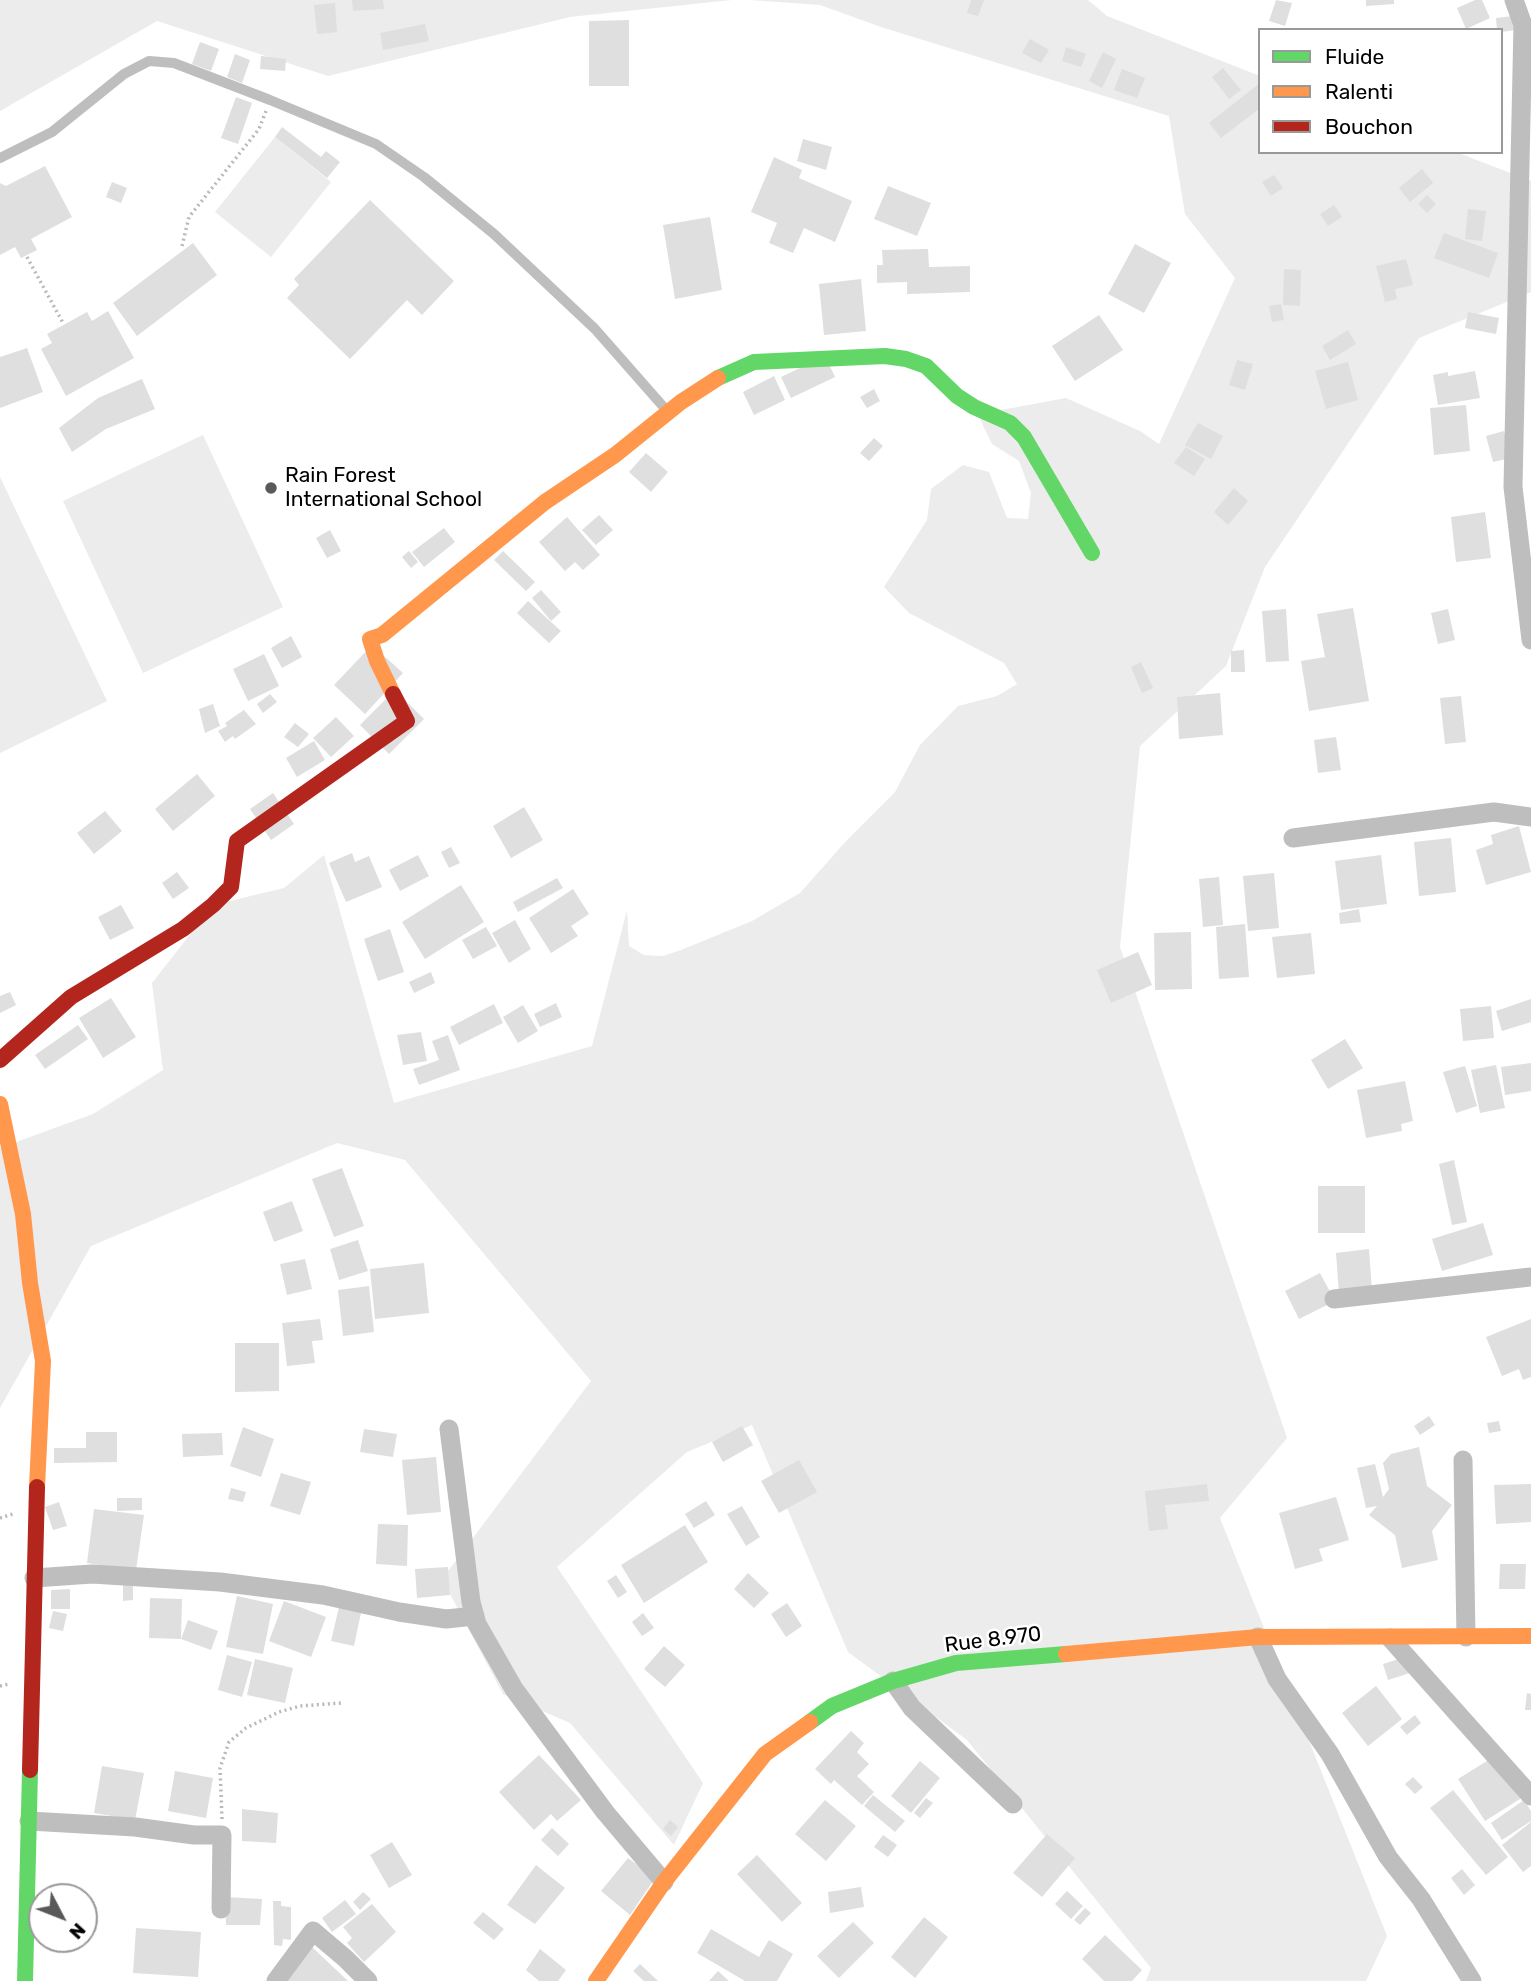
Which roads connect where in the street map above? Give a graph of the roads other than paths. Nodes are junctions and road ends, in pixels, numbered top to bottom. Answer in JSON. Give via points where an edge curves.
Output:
{"nodes":[{"id":1,"x":1514,"y":0,"type":"edge"},
{"id":2,"x":1527,"y":23,"type":"edge"},
{"id":3,"x":0,"y":158,"type":"edge"},
{"id":4,"x":668,"y":412,"type":"junction"},
{"id":5,"x":1092,"y":553,"type":"dead end"},
{"id":6,"x":1531,"y":639,"type":"edge"},
{"id":7,"x":1531,"y":817,"type":"edge"},
{"id":8,"x":1293,"y":838,"type":"dead end"},
{"id":9,"x":0,"y":1060,"type":"edge"},
{"id":10,"x":0,"y":1104,"type":"edge"},
{"id":11,"x":1531,"y":1277,"type":"edge"},
{"id":12,"x":1334,"y":1299,"type":"dead end"},
{"id":13,"x":449,"y":1429,"type":"dead end"},
{"id":14,"x":1463,"y":1460,"type":"dead end"},
{"id":15,"x":34,"y":1578,"type":"junction"},
{"id":16,"x":475,"y":1616,"type":"junction"},
{"id":17,"x":1531,"y":1636,"type":"edge"},
{"id":18,"x":1258,"y":1637,"type":"junction"},
{"id":19,"x":1466,"y":1637,"type":"junction"},
{"id":20,"x":1390,"y":1638,"type":"junction"},
{"id":21,"x":893,"y":1681,"type":"junction"},
{"id":22,"x":1531,"y":1796,"type":"edge"},
{"id":23,"x":1013,"y":1804,"type":"dead end"},
{"id":24,"x":29,"y":1821,"type":"junction"},
{"id":25,"x":664,"y":1882,"type":"junction"},
{"id":26,"x":221,"y":1909,"type":"dead end"},
{"id":27,"x":25,"y":1981,"type":"edge"},
{"id":28,"x":276,"y":1981,"type":"edge"},
{"id":29,"x":368,"y":1981,"type":"edge"},
{"id":30,"x":596,"y":1981,"type":"edge"},
{"id":31,"x":1472,"y":1981,"type":"edge"}],
"edges":[{"from":1,"to":2,"type":"street"},
{"from":2,"to":6,"type":"street","via":[[1513,487]]},
{"from":3,"to":4,"type":"lane","via":[[52,132],[124,74],[149,61],[174,63],[376,144],[424,177],[494,234],[595,329]]},
{"from":4,"to":5,"type":"street","via":[[707,384],[754,362],[906,359],[926,366],[957,396],[1010,423],[1024,437]]},
{"from":4,"to":9,"type":"street","via":[[518,523],[382,635],[370,639],[407,722],[237,841],[232,887],[183,929],[71,997]]},
{"from":7,"to":8,"type":"street","via":[[1494,812]]},
{"from":10,"to":15,"type":"street","via":[[23,1214],[43,1361]]},
{"from":11,"to":12,"type":"street"},
{"from":13,"to":16,"type":"street"},
{"from":14,"to":19,"type":"street"},
{"from":15,"to":16,"type":"street","via":[[104,1575],[220,1582],[323,1595],[446,1619]]},
{"from":15,"to":24,"type":"street"},
{"from":16,"to":25,"type":"street","via":[[514,1689],[605,1812]]},
{"from":17,"to":19,"type":"street","name":"Rue 8.970"},
{"from":18,"to":20,"type":"street","name":"Rue 8.970"},
{"from":18,"to":21,"type":"street","name":"Rue 8.970","via":[[956,1662]]},
{"from":18,"to":31,"type":"street","via":[[1277,1679]]},
{"from":19,"to":20,"type":"street","name":"Rue 8.970"},
{"from":20,"to":22,"type":"street"},
{"from":21,"to":23,"type":"street","via":[[912,1708]]},
{"from":21,"to":25,"type":"street","name":"Rue 8.970","via":[[832,1706],[765,1754]]},
{"from":24,"to":26,"type":"street","via":[[222,1835]]},
{"from":24,"to":27,"type":"street"},
{"from":25,"to":30,"type":"street","name":"Rue 8.970"},
{"from":28,"to":29,"type":"street","via":[[313,1931]]}]}
